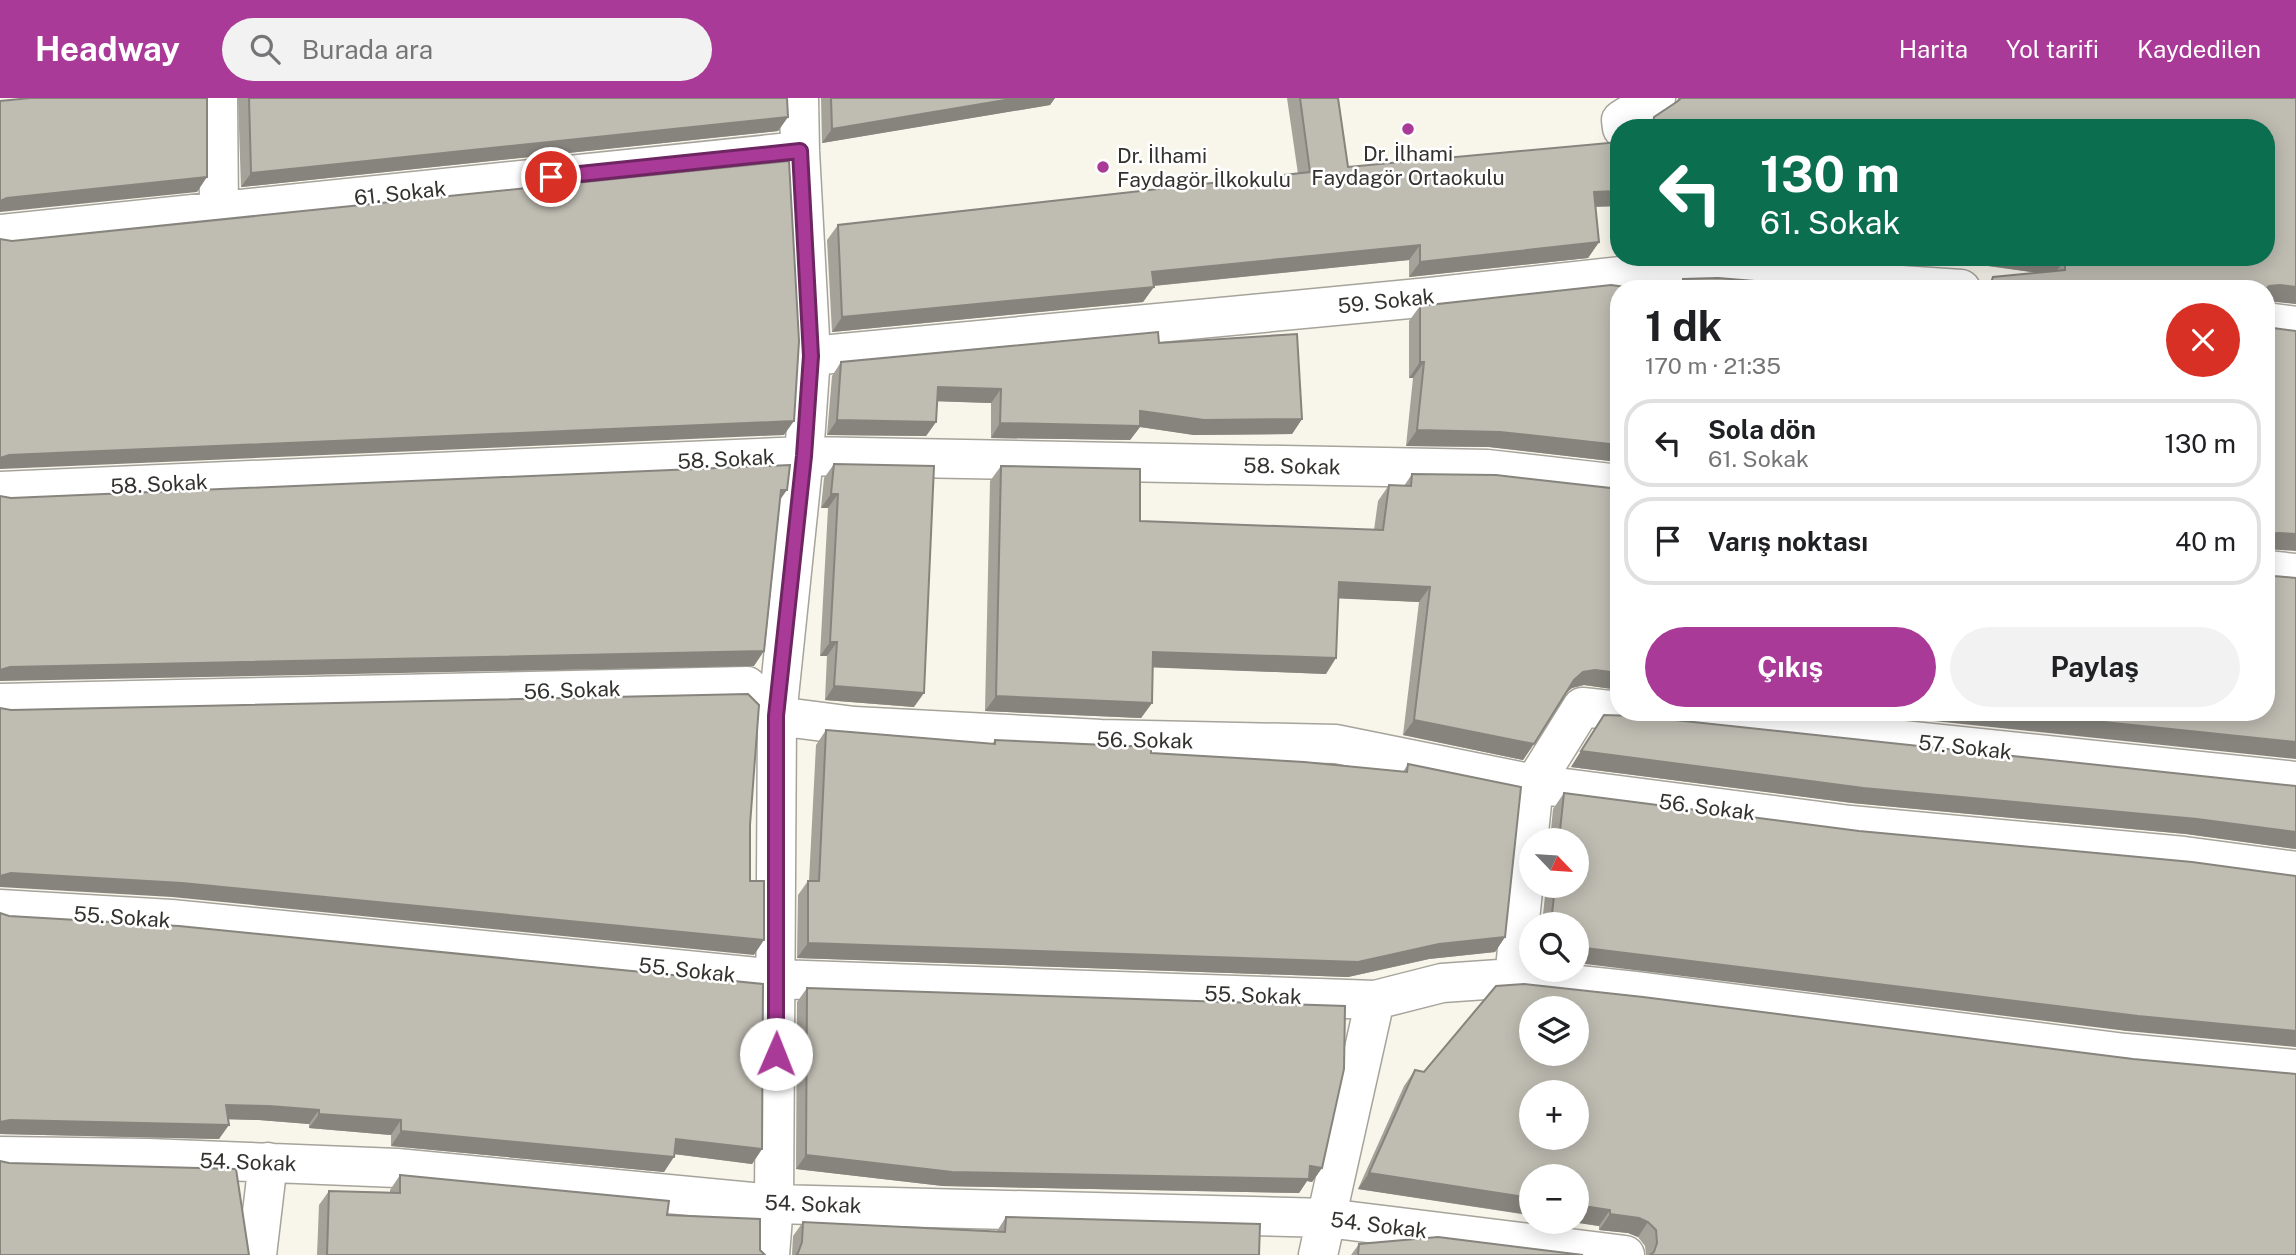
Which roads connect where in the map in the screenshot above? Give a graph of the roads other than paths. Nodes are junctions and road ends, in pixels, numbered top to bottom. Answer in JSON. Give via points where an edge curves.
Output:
{"nodes":[{"id":1,"x":218,"y":98,"type":"edge"},
{"id":2,"x":799,"y":98,"type":"edge"},
{"id":3,"x":1656,"y":98,"type":"edge"},
{"id":4,"x":1623,"y":119,"type":"edge"},
{"id":5,"x":800,"y":151,"type":"junction"},
{"id":6,"x":219,"y":212,"type":"junction"},
{"id":7,"x":0,"y":234,"type":"edge"},
{"id":8,"x":1638,"y":266,"type":"edge"},
{"id":9,"x":1827,"y":280,"type":"edge"},
{"id":10,"x":2275,"y":324,"type":"edge"},
{"id":11,"x":2296,"y":326,"type":"edge"},
{"id":12,"x":811,"y":356,"type":"junction"},
{"id":13,"x":804,"y":456,"type":"junction"},
{"id":14,"x":1610,"y":483,"type":"edge"},
{"id":15,"x":0,"y":491,"type":"edge"},
{"id":16,"x":2275,"y":571,"type":"edge"},
{"id":17,"x":2296,"y":573,"type":"edge"},
{"id":18,"x":0,"y":704,"type":"edge"},
{"id":19,"x":1610,"y":710,"type":"edge"},
{"id":20,"x":776,"y":716,"type":"junction"},
{"id":21,"x":1720,"y":721,"type":"edge"},
{"id":22,"x":2296,"y":781,"type":"edge"},
{"id":23,"x":1534,"y":784,"type":"junction"},
{"id":24,"x":2296,"y":871,"type":"edge"},
{"id":25,"x":0,"y":909,"type":"edge"},
{"id":26,"x":1514,"y":978,"type":"junction"},
{"id":27,"x":777,"y":979,"type":"junction"},
{"id":28,"x":1375,"y":1000,"type":"junction"},
{"id":29,"x":2296,"y":1069,"type":"edge"},
{"id":30,"x":0,"y":1156,"type":"edge"},
{"id":31,"x":268,"y":1162,"type":"junction"},
{"id":32,"x":774,"y":1204,"type":"junction"},
{"id":33,"x":1327,"y":1218,"type":"junction"},
{"id":34,"x":257,"y":1255,"type":"edge"},
{"id":35,"x":770,"y":1255,"type":"edge"},
{"id":36,"x":1318,"y":1255,"type":"edge"},
{"id":37,"x":1625,"y":1255,"type":"edge"}],
"edges":[{"from":1,"to":6,"type":"street"},
{"from":2,"to":5,"type":"street"},
{"from":3,"to":4,"type":"street"},
{"from":5,"to":6,"type":"street","name":"61. Sokak"},
{"from":5,"to":12,"type":"street"},
{"from":6,"to":7,"type":"street","name":"61. Sokak"},
{"from":8,"to":9,"type":"street","name":"59. Sokak"},
{"from":8,"to":12,"type":"street","name":"59. Sokak","via":[[1430,297]]},
{"from":10,"to":11,"type":"street"},
{"from":12,"to":13,"type":"street"},
{"from":13,"to":14,"type":"street","name":"58. Sokak","via":[[1487,469]]},
{"from":13,"to":15,"type":"street","name":"58. Sokak"},
{"from":13,"to":20,"type":"street"},
{"from":16,"to":17,"type":"street"},
{"from":18,"to":20,"type":"street","name":"56. Sokak","via":[[747,685]]},
{"from":19,"to":23,"type":"street","via":[[1582,707]]},
{"from":20,"to":23,"type":"street","name":"56. Sokak","via":[[855,726],[1087,739],[1336,744]]},
{"from":20,"to":27,"type":"street"},
{"from":21,"to":22,"type":"street","name":"57. Sokak"},
{"from":23,"to":24,"type":"street","name":"56. Sokak","via":[[1850,825]]},
{"from":23,"to":26,"type":"street"},
{"from":25,"to":27,"type":"street","name":"55. Sokak","via":[[171,919]]},
{"from":26,"to":28,"type":"street","name":"55. Sokak","via":[[1442,984]]},
{"from":26,"to":29,"type":"street","name":"55. Sokak","via":[[2125,1053]]},
{"from":27,"to":28,"type":"street","name":"55. Sokak"},
{"from":27,"to":32,"type":"street"},
{"from":28,"to":33,"type":"street"},
{"from":30,"to":31,"type":"street","name":"54. Sokak"},
{"from":31,"to":32,"type":"street","name":"54. Sokak","via":[[397,1168]]},
{"from":31,"to":34,"type":"street"},
{"from":32,"to":33,"type":"street","name":"54. Sokak"},
{"from":32,"to":35,"type":"street"},
{"from":33,"to":36,"type":"street"},
{"from":33,"to":37,"type":"street","name":"54. Sokak"}]}
